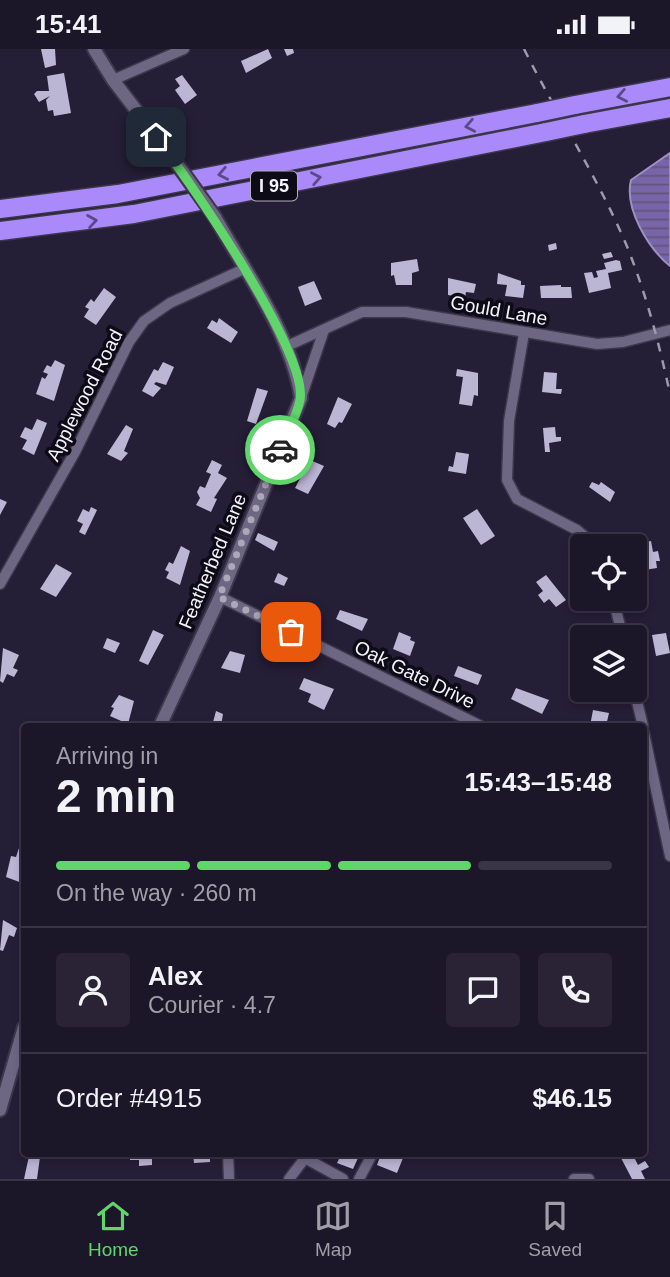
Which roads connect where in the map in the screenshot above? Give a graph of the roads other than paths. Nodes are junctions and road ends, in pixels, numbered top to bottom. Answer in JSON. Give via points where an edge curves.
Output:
{"nodes":[{"id":1,"x":94,"y":49,"type":"edge"},
{"id":2,"x":184,"y":49,"type":"edge"},
{"id":3,"x":113,"y":80,"type":"junction"},
{"id":4,"x":670,"y":87,"type":"edge"},
{"id":5,"x":670,"y":108,"type":"edge"},
{"id":6,"x":0,"y":209,"type":"edge"},
{"id":7,"x":43,"y":228,"type":"junction"},
{"id":8,"x":0,"y":231,"type":"edge"},
{"id":9,"x":0,"y":237,"type":"edge"},
{"id":10,"x":244,"y":269,"type":"junction"},
{"id":11,"x":324,"y":330,"type":"junction"},
{"id":12,"x":670,"y":330,"type":"edge"},
{"id":13,"x":524,"y":333,"type":"junction"},
{"id":14,"x":285,"y":347,"type":"junction"},
{"id":15,"x":301,"y":398,"type":"junction"},
{"id":16,"x":582,"y":534,"type":"edge"},
{"id":17,"x":0,"y":584,"type":"edge"},
{"id":18,"x":219,"y":597,"type":"junction"},
{"id":19,"x":637,"y":702,"type":"edge"},
{"id":20,"x":161,"y":723,"type":"edge"},
{"id":21,"x":475,"y":723,"type":"edge"},
{"id":22,"x":642,"y":723,"type":"edge"},
{"id":23,"x":649,"y":776,"type":"edge"},
{"id":24,"x":670,"y":856,"type":"edge"},
{"id":25,"x":21,"y":1037,"type":"edge"},
{"id":26,"x":0,"y":1110,"type":"edge"},
{"id":27,"x":228,"y":1157,"type":"edge"},
{"id":28,"x":304,"y":1157,"type":"edge"},
{"id":29,"x":307,"y":1157,"type":"edge"},
{"id":30,"x":371,"y":1157,"type":"edge"},
{"id":31,"x":229,"y":1179,"type":"edge"},
{"id":32,"x":289,"y":1179,"type":"edge"},
{"id":33,"x":343,"y":1179,"type":"edge"},
{"id":34,"x":359,"y":1179,"type":"edge"},
{"id":35,"x":574,"y":1179,"type":"edge"},
{"id":36,"x":589,"y":1179,"type":"edge"}],
"edges":[{"from":1,"to":3,"type":"street"},
{"from":2,"to":3,"type":"street"},
{"from":3,"to":10,"type":"street","bridge":true,"via":[[215,217]]},
{"from":4,"to":6,"type":"highway","number":"I 95","one_way":true,"bridge":true,"via":[[131,192]]},
{"from":7,"to":5,"type":"highway","number":"I 95","one_way":true,"bridge":true},
{"from":7,"to":8,"type":"highway","number":"I 95"},
{"from":7,"to":9,"type":"highway"},
{"from":10,"to":14,"type":"street"},
{"from":10,"to":17,"type":"street","name":"Applewood Road","via":[[170,303],[144,321]]},
{"from":11,"to":13,"type":"street","name":"Gould Lane","via":[[362,312],[378,311]]},
{"from":11,"to":14,"type":"street","name":"Gould Lane"},
{"from":11,"to":15,"type":"street"},
{"from":12,"to":13,"type":"street","name":"Gould Lane","via":[[597,344]]},
{"from":13,"to":16,"type":"street","via":[[509,421],[507,479],[517,499]]},
{"from":14,"to":15,"type":"street","via":[[296,370]]},
{"from":15,"to":18,"type":"street","name":"Featherbed Lane"},
{"from":18,"to":20,"type":"street","name":"Featherbed Lane"},
{"from":18,"to":21,"type":"street","name":"Oak Gate Drive"},
{"from":19,"to":22,"type":"street"},
{"from":23,"to":24,"type":"street"},
{"from":25,"to":26,"type":"street"},
{"from":27,"to":31,"type":"street"},
{"from":28,"to":32,"type":"street"},
{"from":29,"to":33,"type":"street"},
{"from":30,"to":34,"type":"street"},
{"from":35,"to":36,"type":"street"}]}
